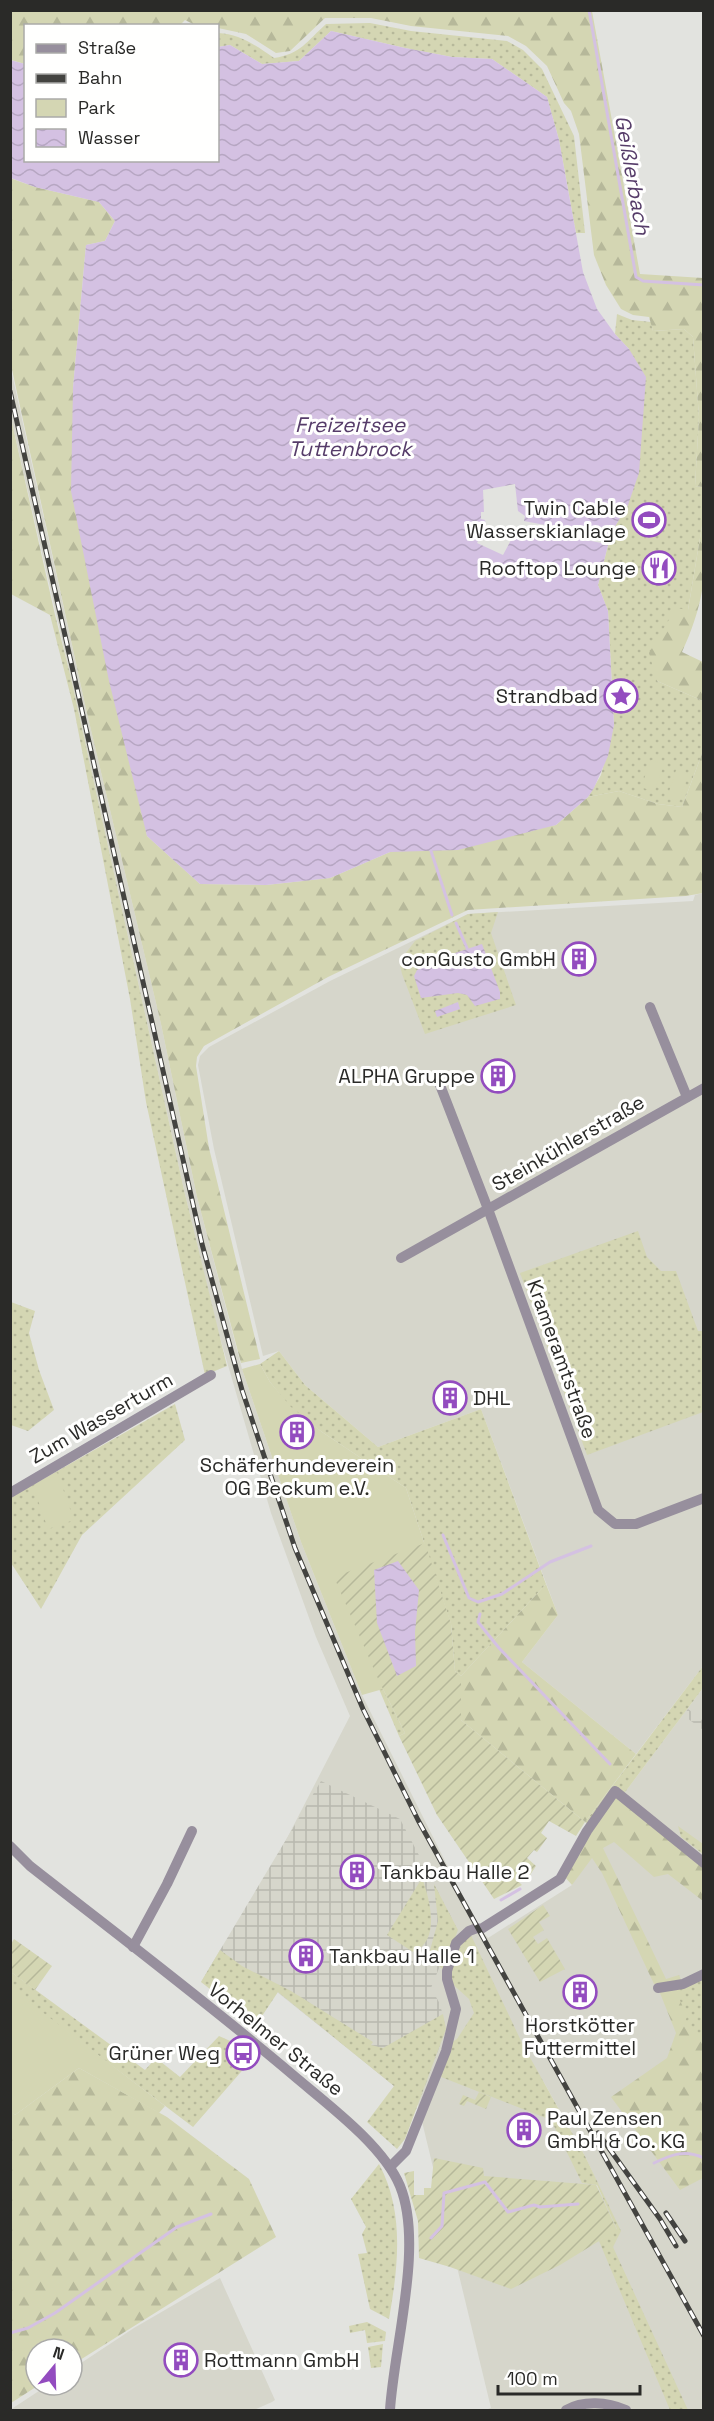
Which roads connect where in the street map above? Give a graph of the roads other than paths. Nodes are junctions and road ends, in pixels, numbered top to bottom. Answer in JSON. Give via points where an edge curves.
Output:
{"nodes":[{"id":1,"x":650,"y":1007,"type":"dead end"},
{"id":2,"x":440,"y":1085,"type":"dead end"},
{"id":3,"x":704,"y":1088,"type":"edge"},
{"id":4,"x":687,"y":1097,"type":"junction"},
{"id":5,"x":488,"y":1209,"type":"junction"},
{"id":6,"x":401,"y":1258,"type":"dead end"},
{"id":7,"x":211,"y":1375,"type":"dead end"},
{"id":8,"x":10,"y":1493,"type":"edge"},
{"id":9,"x":704,"y":1498,"type":"edge"},
{"id":10,"x":192,"y":1831,"type":"dead end"},
{"id":11,"x":10,"y":1846,"type":"edge"},
{"id":12,"x":704,"y":1863,"type":"edge"},
{"id":13,"x":133,"y":1947,"type":"junction"},
{"id":14,"x":704,"y":1974,"type":"edge"},
{"id":15,"x":658,"y":1988,"type":"dead end"},
{"id":16,"x":390,"y":2167,"type":"junction"},
{"id":17,"x":390,"y":2410,"type":"edge"},
{"id":18,"x":566,"y":2410,"type":"edge"},
{"id":19,"x":626,"y":2410,"type":"edge"}],
"edges":[{"from":1,"to":4,"type":"street"},
{"from":2,"to":5,"type":"street","name":"Steinkühlerstraße"},
{"from":3,"to":4,"type":"street","name":"Steinkühlerstraße"},
{"from":4,"to":5,"type":"street","name":"Steinkühlerstraße"},
{"from":5,"to":6,"type":"street"},
{"from":5,"to":9,"type":"street","name":"Krameramtstraße","via":[[598,1510],[615,1524],[636,1524]]},
{"from":7,"to":8,"type":"street","name":"Zum Wasserturm"},
{"from":10,"to":13,"type":"street"},
{"from":11,"to":13,"type":"street","name":"Vorhelmer Straße"},
{"from":12,"to":16,"type":"street","via":[[615,1791],[560,1879],[481,1929],[469,1930],[456,1943],[447,1971],[456,2009],[446,2051],[406,2151]]},
{"from":13,"to":16,"type":"street","name":"Vorhelmer Straße","via":[[252,2040],[355,2128]]},
{"from":14,"to":15,"type":"street","via":[[683,1984]]},
{"from":16,"to":17,"type":"street","name":"Vorhelmer Straße","via":[[400,2186],[407,2217],[409,2264]]},
{"from":18,"to":19,"type":"street","via":[[593,2403]]}]}
